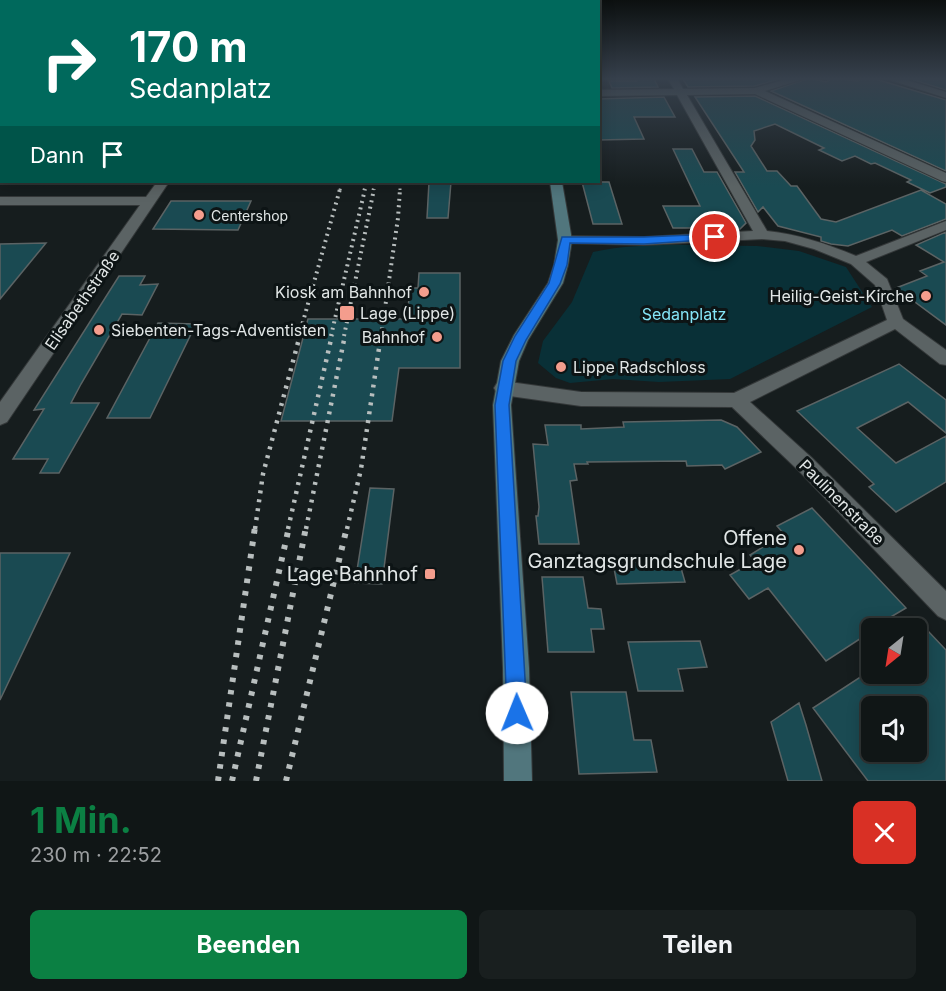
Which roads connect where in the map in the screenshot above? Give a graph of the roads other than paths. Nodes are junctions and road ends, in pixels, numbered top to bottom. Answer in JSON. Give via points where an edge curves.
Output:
{"nodes":[{"id":1,"x":693,"y":114,"type":"edge"},
{"id":2,"x":808,"y":114,"type":"edge"},
{"id":3,"x":946,"y":177,"type":"edge"},
{"id":4,"x":162,"y":183,"type":"edge"},
{"id":5,"x":556,"y":183,"type":"edge"},
{"id":6,"x":0,"y":201,"type":"edge"},
{"id":7,"x":150,"y":201,"type":"junction"},
{"id":8,"x":946,"y":225,"type":"edge"},
{"id":9,"x":762,"y":235,"type":"junction"},
{"id":10,"x":566,"y":240,"type":"junction"},
{"id":11,"x":856,"y":261,"type":"junction"},
{"id":12,"x":896,"y":322,"type":"junction"},
{"id":13,"x":946,"y":359,"type":"edge"},
{"id":14,"x":503,"y":388,"type":"junction"},
{"id":15,"x":736,"y":400,"type":"junction"},
{"id":16,"x":0,"y":417,"type":"edge"},
{"id":17,"x":946,"y":608,"type":"edge"},
{"id":18,"x":518,"y":781,"type":"edge"}],
"edges":[{"from":1,"to":9,"type":"street"},
{"from":2,"to":3,"type":"street"},
{"from":4,"to":7,"type":"street","name":"Elisabethstraße"},
{"from":5,"to":10,"type":"main road"},
{"from":6,"to":7,"type":"street"},
{"from":7,"to":16,"type":"street","name":"Elisabethstraße"},
{"from":8,"to":11,"type":"street"},
{"from":9,"to":10,"type":"street"},
{"from":9,"to":11,"type":"street","via":[[819,246]]},
{"from":10,"to":14,"type":"main road","via":[[555,284],[520,339]]},
{"from":11,"to":12,"type":"street","via":[[882,283]]},
{"from":12,"to":13,"type":"street"},
{"from":12,"to":15,"type":"street"},
{"from":14,"to":15,"type":"street","via":[[581,399]]},
{"from":14,"to":18,"type":"main road"},
{"from":15,"to":17,"type":"street","name":"Paulinenstraße","via":[[805,464]]}]}
